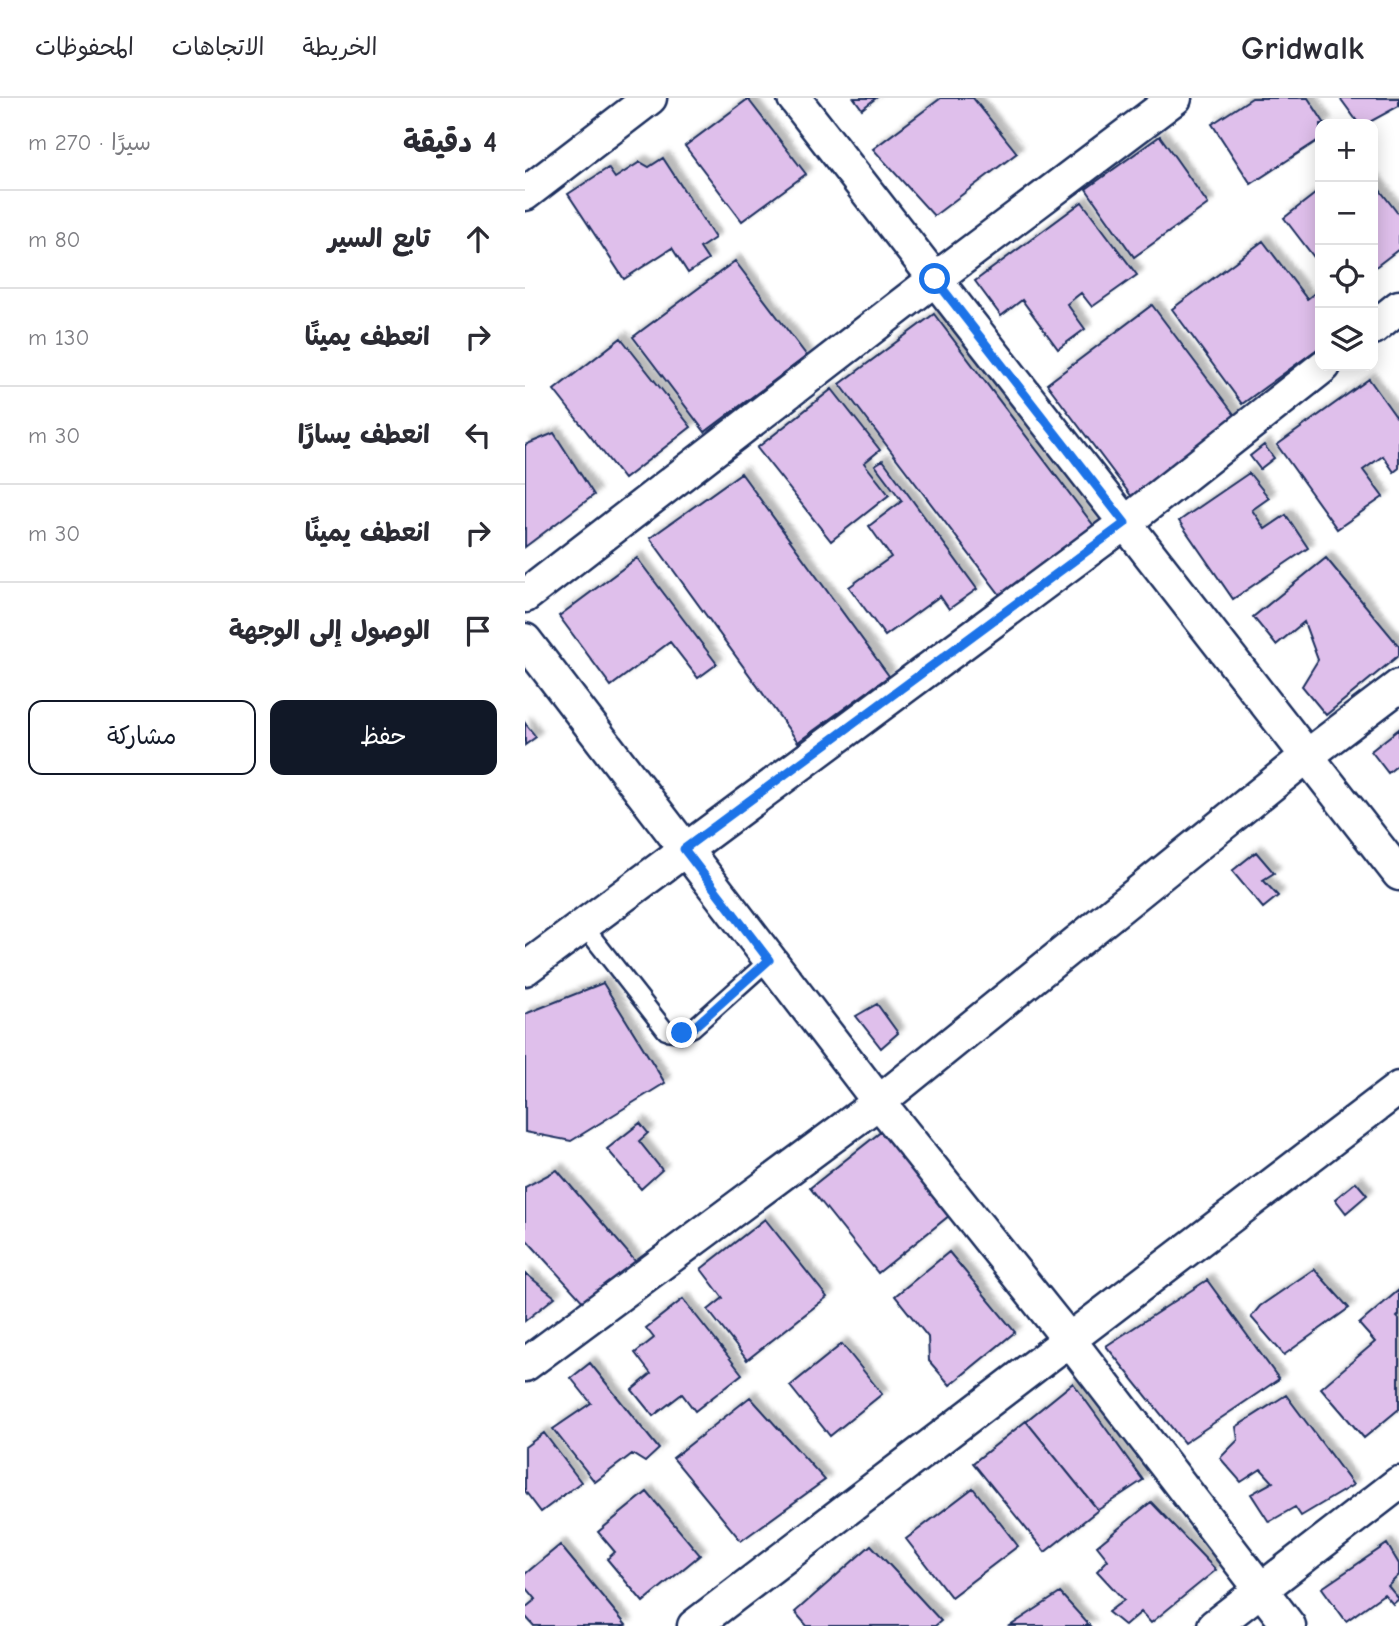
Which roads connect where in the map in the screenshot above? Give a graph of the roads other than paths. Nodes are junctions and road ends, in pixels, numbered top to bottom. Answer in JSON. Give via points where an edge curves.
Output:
{"nodes":[{"id":1,"x":650,"y":98,"type":"edge"},
{"id":2,"x":794,"y":98,"type":"edge"},
{"id":3,"x":1175,"y":98,"type":"edge"},
{"id":4,"x":525,"y":194,"type":"edge"},
{"id":5,"x":935,"y":279,"type":"junction"},
{"id":6,"x":1399,"y":307,"type":"edge"},
{"id":7,"x":1378,"y":324,"type":"edge"},
{"id":8,"x":1318,"y":371,"type":"edge"},
{"id":9,"x":1125,"y":523,"type":"junction"},
{"id":10,"x":525,"y":596,"type":"edge"},
{"id":11,"x":525,"y":640,"type":"edge"},
{"id":12,"x":1399,"y":687,"type":"edge"},
{"id":13,"x":1307,"y":756,"type":"junction"},
{"id":14,"x":684,"y":849,"type":"junction"},
{"id":15,"x":1399,"y":874,"type":"edge"},
{"id":16,"x":583,"y":925,"type":"junction"},
{"id":17,"x":769,"y":960,"type":"junction"},
{"id":18,"x":525,"y":969,"type":"edge"},
{"id":19,"x":1399,"y":1088,"type":"edge"},
{"id":20,"x":879,"y":1102,"type":"junction"},
{"id":21,"x":1070,"y":1341,"type":"junction"},
{"id":22,"x":525,"y":1365,"type":"edge"},
{"id":23,"x":1399,"y":1483,"type":"edge"},
{"id":24,"x":1261,"y":1589,"type":"junction"},
{"id":25,"x":694,"y":1626,"type":"edge"},
{"id":26,"x":1214,"y":1626,"type":"edge"},
{"id":27,"x":1289,"y":1626,"type":"edge"}],
"edges":[{"from":1,"to":4,"type":"street"},
{"from":2,"to":5,"type":"street"},
{"from":3,"to":5,"type":"street"},
{"from":5,"to":9,"type":"street"},
{"from":5,"to":10,"type":"street"},
{"from":6,"to":7,"type":"street"},
{"from":8,"to":9,"type":"street"},
{"from":9,"to":13,"type":"street"},
{"from":9,"to":14,"type":"street"},
{"from":11,"to":14,"type":"street"},
{"from":12,"to":13,"type":"street"},
{"from":13,"to":15,"type":"street"},
{"from":13,"to":20,"type":"street"},
{"from":14,"to":16,"type":"street"},
{"from":14,"to":17,"type":"street"},
{"from":16,"to":17,"type":"lane","via":[[666,1031],[674,1033],[693,1028]]},
{"from":16,"to":18,"type":"street"},
{"from":17,"to":20,"type":"street"},
{"from":19,"to":21,"type":"street"},
{"from":20,"to":21,"type":"street"},
{"from":20,"to":22,"type":"street"},
{"from":21,"to":24,"type":"street"},
{"from":21,"to":25,"type":"street"},
{"from":23,"to":24,"type":"street"},
{"from":24,"to":26,"type":"street"},
{"from":24,"to":27,"type":"street"}]}
